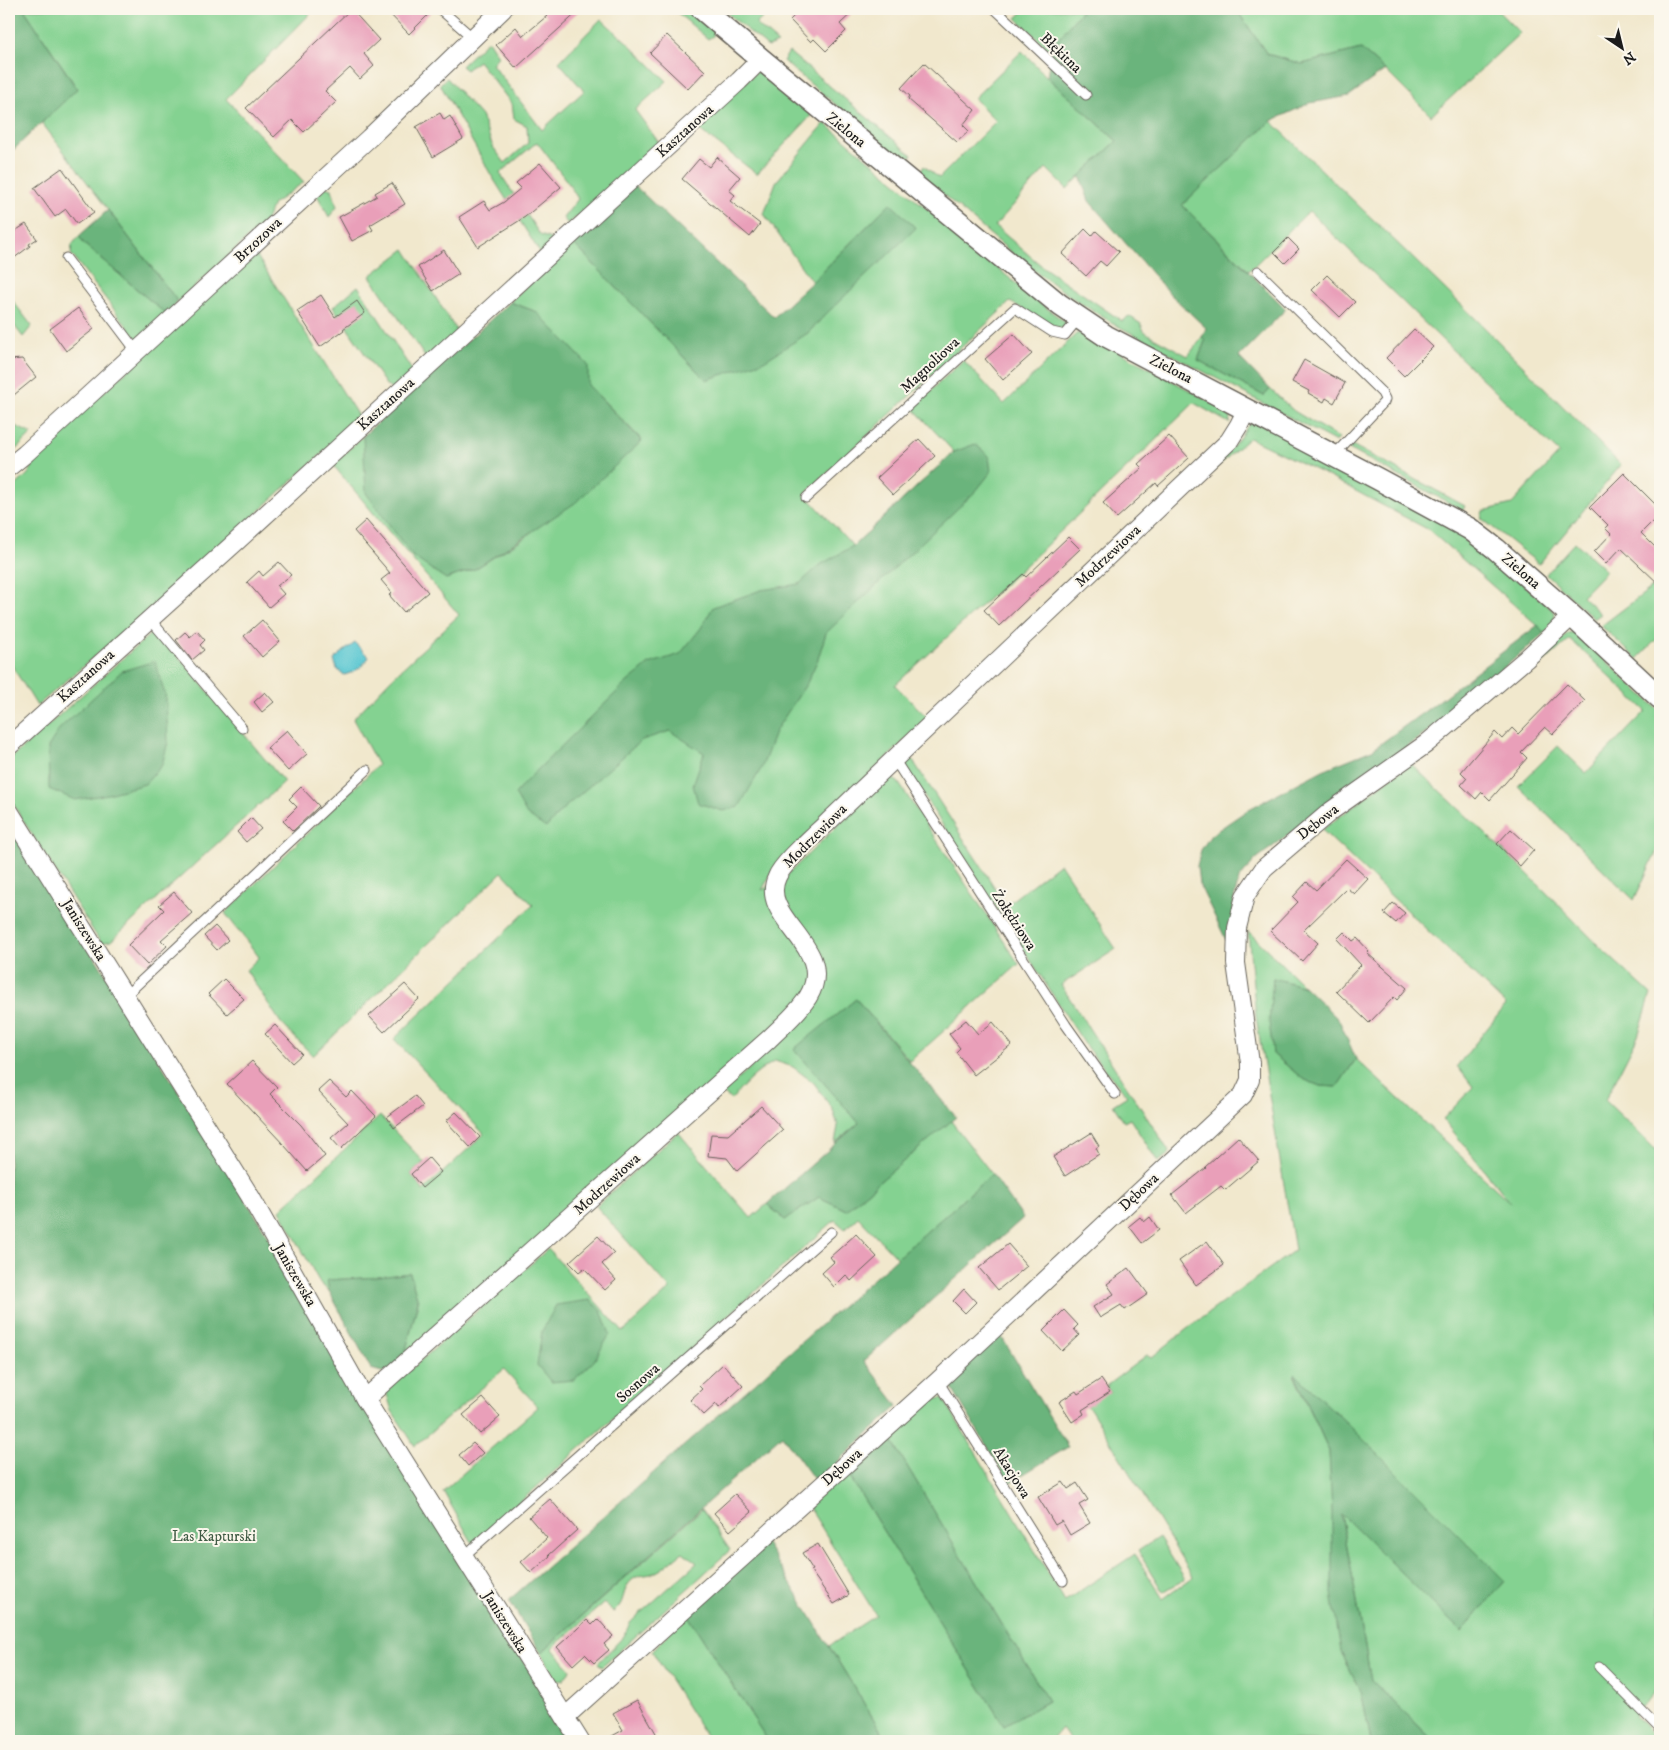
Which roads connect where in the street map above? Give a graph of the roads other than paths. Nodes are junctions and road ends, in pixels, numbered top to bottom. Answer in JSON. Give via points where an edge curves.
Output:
{"nodes":[{"id":1,"x":440,"y":9,"type":"edge"},
{"id":2,"x":503,"y":9,"type":"edge"},
{"id":3,"x":702,"y":9,"type":"edge"},
{"id":4,"x":995,"y":9,"type":"edge"},
{"id":5,"x":473,"y":38,"type":"junction"},
{"id":6,"x":761,"y":59,"type":"junction"},
{"id":7,"x":1086,"y":95,"type":"dead end"},
{"id":8,"x":66,"y":258,"type":"dead end"},
{"id":9,"x":1258,"y":271,"type":"dead end"},
{"id":10,"x":1080,"y":318,"type":"junction"},
{"id":11,"x":136,"y":352,"type":"junction"},
{"id":12,"x":1247,"y":409,"type":"junction"},
{"id":13,"x":1334,"y":455,"type":"junction"},
{"id":14,"x":9,"y":467,"type":"edge"},
{"id":15,"x":806,"y":498,"type":"dead end"},
{"id":16,"x":1572,"y":616,"type":"junction"},
{"id":17,"x":150,"y":618,"type":"junction"},
{"id":18,"x":1660,"y":698,"type":"edge"},
{"id":19,"x":242,"y":728,"type":"dead end"},
{"id":20,"x":9,"y":746,"type":"edge"},
{"id":21,"x":894,"y":759,"type":"junction"},
{"id":22,"x":367,"y":770,"type":"dead end"},
{"id":23,"x":9,"y":811,"type":"edge"},
{"id":24,"x":125,"y":996,"type":"junction"},
{"id":25,"x":1115,"y":1094,"type":"dead end"},
{"id":26,"x":831,"y":1232,"type":"dead end"},
{"id":27,"x":938,"y":1381,"type":"junction"},
{"id":28,"x":365,"y":1399,"type":"junction"},
{"id":29,"x":464,"y":1556,"type":"junction"},
{"id":30,"x":1063,"y":1580,"type":"dead end"},
{"id":31,"x":1599,"y":1667,"type":"dead end"},
{"id":32,"x":566,"y":1716,"type":"junction"},
{"id":33,"x":1660,"y":1729,"type":"edge"},
{"id":34,"x":580,"y":1741,"type":"edge"}],
"edges":[{"from":1,"to":5,"type":"lane"},
{"from":2,"to":5,"type":"street","name":"Brzozowa"},
{"from":3,"to":6,"type":"street","name":"Zielona"},
{"from":4,"to":7,"type":"lane","name":"Błękitna"},
{"from":5,"to":11,"type":"street","name":"Brzozowa"},
{"from":6,"to":10,"type":"street","name":"Zielona","via":[[1060,305]]},
{"from":6,"to":17,"type":"street","name":"Kasztanowa"},
{"from":8,"to":11,"type":"lane"},
{"from":9,"to":13,"type":"lane","via":[[1385,398]]},
{"from":10,"to":12,"type":"street","name":"Zielona","via":[[1106,336]]},
{"from":10,"to":15,"type":"lane","name":"Magnoliowa","via":[[1064,335],[1052,332],[1015,308],[1007,313]]},
{"from":11,"to":14,"type":"street","name":"Brzozowa"},
{"from":12,"to":13,"type":"street","name":"Zielona"},
{"from":12,"to":21,"type":"street","name":"Modrzewiowa","via":[[1229,441]]},
{"from":13,"to":16,"type":"street","name":"Zielona","via":[[1470,529]]},
{"from":16,"to":18,"type":"street","name":"Zielona"},
{"from":16,"to":27,"type":"street","name":"Dębowa","via":[[1426,744],[1331,811],[1264,868],[1245,896],[1237,928],[1236,963],[1250,1063],[1250,1080],[1243,1095]]},
{"from":17,"to":19,"type":"lane"},
{"from":17,"to":20,"type":"street","name":"Kasztanowa"},
{"from":21,"to":25,"type":"lane","name":"Żołędziowa","via":[[1060,1016]]},
{"from":21,"to":28,"type":"street","name":"Modrzewiowa","via":[[777,876],[773,890],[776,902],[813,959],[816,973],[808,996],[794,1014]]},
{"from":22,"to":24,"type":"lane"},
{"from":23,"to":24,"type":"street","name":"Janiszewska"},
{"from":24,"to":28,"type":"street","name":"Janiszewska","via":[[250,1196]]},
{"from":26,"to":29,"type":"lane","name":"Sosnowa"},
{"from":27,"to":30,"type":"lane","name":"Akacjowa"},
{"from":27,"to":32,"type":"street","name":"Dębowa"},
{"from":28,"to":29,"type":"street","name":"Janiszewska"},
{"from":29,"to":32,"type":"street","name":"Janiszewska"},
{"from":31,"to":33,"type":"lane"},
{"from":32,"to":34,"type":"street","name":"Janiszewska"}]}
